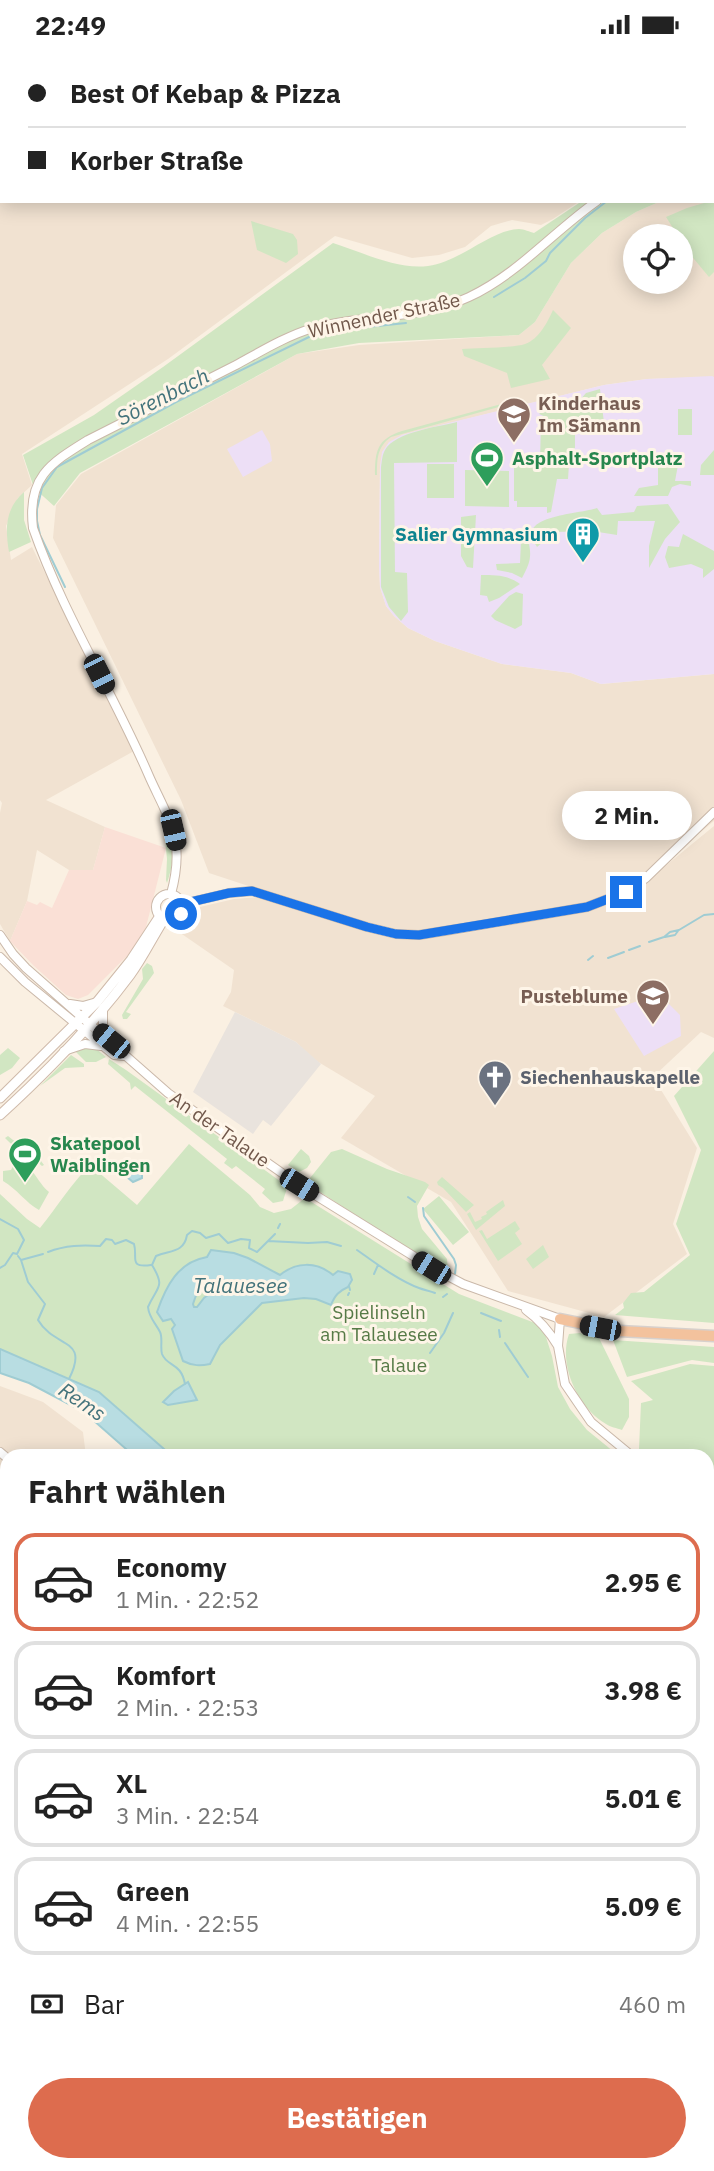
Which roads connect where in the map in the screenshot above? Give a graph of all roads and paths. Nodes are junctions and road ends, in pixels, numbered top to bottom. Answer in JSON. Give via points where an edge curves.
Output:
{"nodes":[{"id":1,"x":595,"y":203,"type":"edge"},
{"id":2,"x":714,"y":812,"type":"edge"},
{"id":3,"x":171,"y":894,"type":"junction"},
{"id":4,"x":182,"y":904,"type":"junction"},
{"id":5,"x":162,"y":918,"type":"junction"},
{"id":6,"x":0,"y":935,"type":"edge"},
{"id":7,"x":0,"y":957,"type":"edge"},
{"id":8,"x":45,"y":998,"type":"junction"},
{"id":9,"x":66,"y":1003,"type":"junction"},
{"id":10,"x":100,"y":1005,"type":"junction"},
{"id":11,"x":83,"y":1024,"type":"junction"},
{"id":12,"x":58,"y":1042,"type":"junction"},
{"id":13,"x":108,"y":1044,"type":"junction"},
{"id":14,"x":65,"y":1051,"type":"junction"},
{"id":15,"x":0,"y":1098,"type":"edge"},
{"id":16,"x":0,"y":1115,"type":"edge"},
{"id":17,"x":519,"y":1305,"type":"junction"},
{"id":18,"x":560,"y":1319,"type":"junction"},
{"id":19,"x":714,"y":1337,"type":"edge"},
{"id":20,"x":558,"y":1346,"type":"junction"},
{"id":21,"x":624,"y":1449,"type":"edge"}],
"edges":[{"from":1,"to":3,"type":"street","name":"Winnender Straße","via":[[499,281],[468,297],[409,314],[311,328],[88,440],[58,459],[41,477],[33,495],[33,528],[170,823],[177,848]]},
{"from":2,"to":4,"type":"street","via":[[646,879],[587,907],[419,935],[367,927],[252,891]]},
{"from":3,"to":4,"type":"street"},
{"from":3,"to":5,"type":"street","via":[[157,901]]},
{"from":4,"to":5,"type":"street","via":[[178,918]]},
{"from":5,"to":10,"type":"main road"},
{"from":6,"to":9,"type":"street","name":"An der Talaue","via":[[26,968]]},
{"from":7,"to":8,"type":"street","name":"An der Talaue"},
{"from":8,"to":11,"type":"street","name":"An der Talaue"},
{"from":8,"to":12,"type":"street","via":[[65,1023]]},
{"from":9,"to":10,"type":"street"},
{"from":9,"to":11,"type":"street","name":"An der Talaue"},
{"from":10,"to":11,"type":"main road"},
{"from":10,"to":13,"type":"street"},
{"from":11,"to":12,"type":"main road"},
{"from":11,"to":13,"type":"street","name":"An der Talaue"},
{"from":11,"to":14,"type":"main road"},
{"from":12,"to":15,"type":"main road"},
{"from":13,"to":14,"type":"street","via":[[85,1044]]},
{"from":13,"to":17,"type":"street","name":"An der Talaue","via":[[114,1055],[124,1056],[168,1093],[299,1185],[431,1268]]},
{"from":14,"to":16,"type":"main road"},
{"from":17,"to":18,"type":"street","name":"An der Talaue"},
{"from":17,"to":20,"type":"street","via":[[537,1317]]},
{"from":18,"to":19,"type":"highway","via":[[620,1331]]},
{"from":18,"to":20,"type":"street"},
{"from":20,"to":21,"type":"street","via":[[565,1384],[591,1422]]}]}
